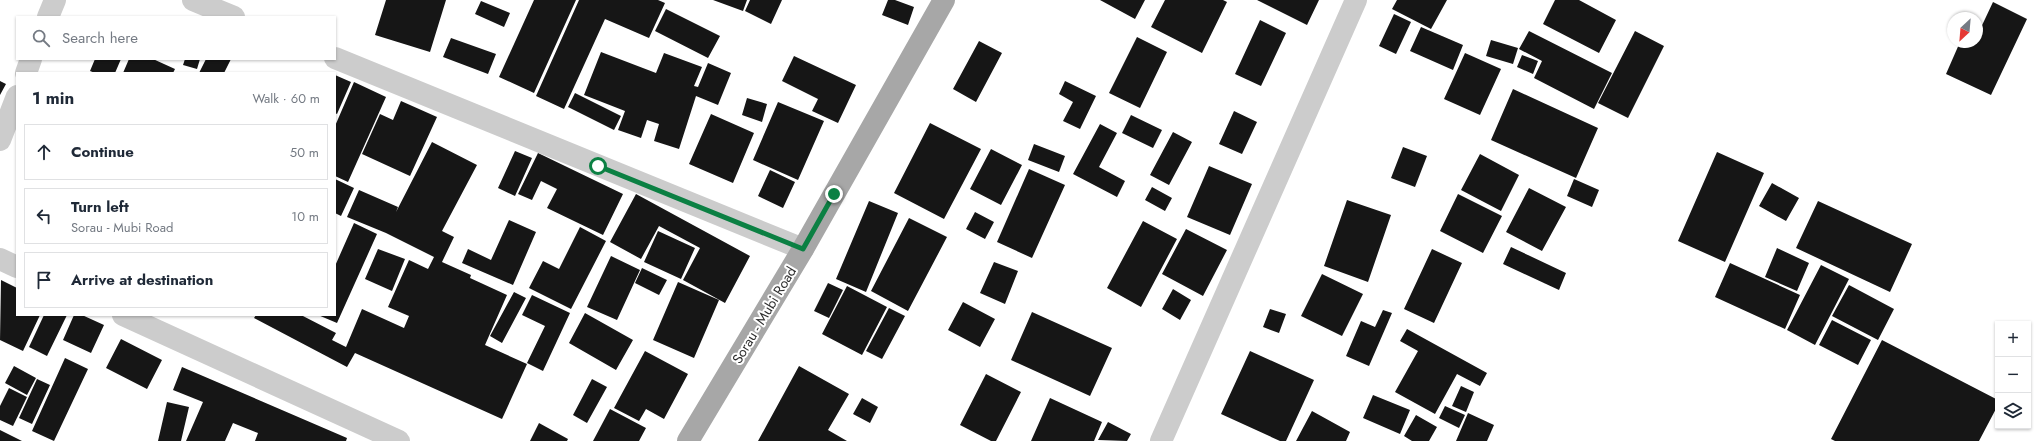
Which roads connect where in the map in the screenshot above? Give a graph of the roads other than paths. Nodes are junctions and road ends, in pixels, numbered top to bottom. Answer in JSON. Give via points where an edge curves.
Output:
{"nodes":[{"id":1,"x":54,"y":0,"type":"edge"},
{"id":2,"x":193,"y":0,"type":"edge"},
{"id":3,"x":944,"y":0,"type":"edge"},
{"id":4,"x":1356,"y":0,"type":"edge"},
{"id":5,"x":48,"y":16,"type":"edge"},
{"id":6,"x":232,"y":16,"type":"edge"},
{"id":7,"x":336,"y":58,"type":"edge"},
{"id":8,"x":32,"y":60,"type":"edge"},
{"id":9,"x":26,"y":72,"type":"edge"},
{"id":10,"x":16,"y":99,"type":"edge"},
{"id":11,"x":0,"y":140,"type":"edge"},
{"id":12,"x":803,"y":249,"type":"junction"},
{"id":13,"x":0,"y":259,"type":"edge"},
{"id":14,"x":16,"y":267,"type":"edge"},
{"id":15,"x":124,"y":316,"type":"edge"},
{"id":16,"x":399,"y":441,"type":"edge"},
{"id":17,"x":688,"y":441,"type":"edge"},
{"id":18,"x":1161,"y":441,"type":"edge"}],
"edges":[{"from":1,"to":5,"type":"street"},
{"from":2,"to":6,"type":"street"},
{"from":3,"to":12,"type":"main road","name":"Sorau - Mubi Road"},
{"from":4,"to":18,"type":"street"},
{"from":7,"to":12,"type":"street"},
{"from":8,"to":9,"type":"street"},
{"from":10,"to":11,"type":"street"},
{"from":12,"to":17,"type":"main road","name":"Sorau - Mubi Road"},
{"from":13,"to":14,"type":"street"},
{"from":15,"to":16,"type":"street"}]}
